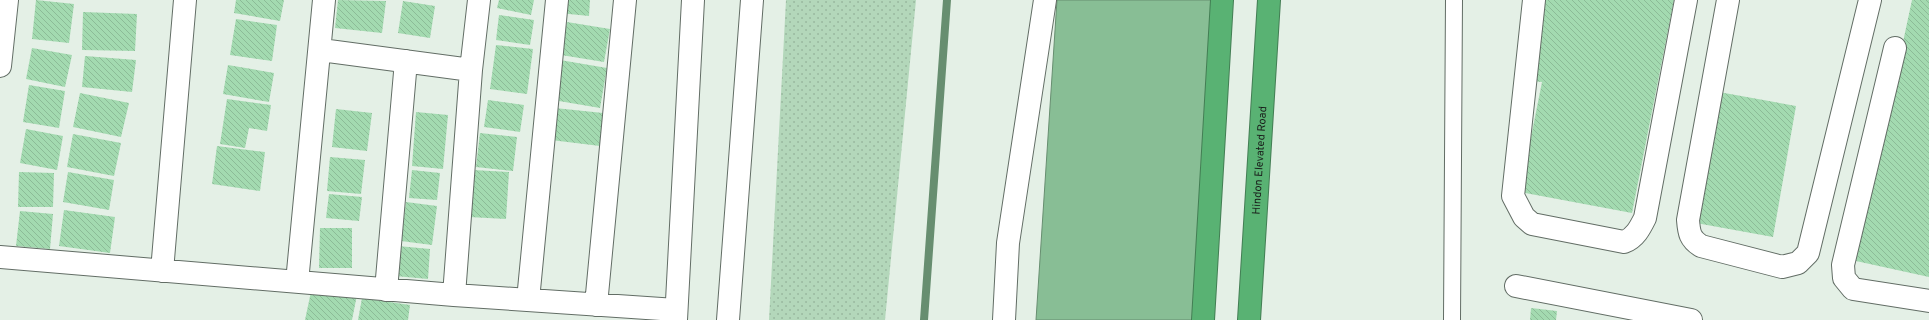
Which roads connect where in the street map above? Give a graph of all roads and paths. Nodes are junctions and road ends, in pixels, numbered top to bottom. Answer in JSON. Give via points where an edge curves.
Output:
{"nodes":[{"id":1,"x":7,"y":0,"type":"edge"},
{"id":2,"x":185,"y":0,"type":"edge"},
{"id":3,"x":324,"y":0,"type":"edge"},
{"id":4,"x":479,"y":0,"type":"edge"},
{"id":5,"x":557,"y":0,"type":"edge"},
{"id":6,"x":625,"y":0,"type":"edge"},
{"id":7,"x":693,"y":0,"type":"edge"},
{"id":8,"x":752,"y":0,"type":"edge"},
{"id":9,"x":1045,"y":0,"type":"edge"},
{"id":10,"x":1222,"y":0,"type":"edge"},
{"id":11,"x":1269,"y":0,"type":"edge"},
{"id":12,"x":1454,"y":0,"type":"edge"},
{"id":13,"x":1534,"y":0,"type":"edge"},
{"id":14,"x":1686,"y":0,"type":"edge"},
{"id":15,"x":1728,"y":0,"type":"edge"},
{"id":16,"x":1870,"y":0,"type":"edge"},
{"id":17,"x":1895,"y":48,"type":"dead end"},
{"id":18,"x":321,"y":50,"type":"junction"},
{"id":19,"x":406,"y":61,"type":"junction"},
{"id":20,"x":0,"y":66,"type":"edge"},
{"id":21,"x":471,"y":70,"type":"junction"},
{"id":22,"x":0,"y":257,"type":"edge"},
{"id":23,"x":162,"y":270,"type":"junction"},
{"id":24,"x":297,"y":282,"type":"junction"},
{"id":25,"x":1516,"y":286,"type":"dead end"},
{"id":26,"x":386,"y":290,"type":"junction"},
{"id":27,"x":454,"y":296,"type":"junction"},
{"id":28,"x":528,"y":300,"type":"junction"},
{"id":29,"x":1929,"y":301,"type":"edge"},
{"id":30,"x":596,"y":305,"type":"junction"},
{"id":31,"x":676,"y":315,"type":"edge"},
{"id":32,"x":728,"y":320,"type":"edge"},
{"id":33,"x":1004,"y":320,"type":"edge"},
{"id":34,"x":1203,"y":320,"type":"edge"},
{"id":35,"x":1249,"y":320,"type":"edge"},
{"id":36,"x":1452,"y":320,"type":"edge"},
{"id":37,"x":1691,"y":320,"type":"edge"}],
"edges":[{"from":1,"to":20,"type":"street"},
{"from":2,"to":23,"type":"street"},
{"from":3,"to":18,"type":"street"},
{"from":4,"to":21,"type":"street"},
{"from":5,"to":28,"type":"street"},
{"from":6,"to":30,"type":"street"},
{"from":7,"to":31,"type":"street"},
{"from":8,"to":32,"type":"street"},
{"from":9,"to":33,"type":"street","via":[[1008,243]]},
{"from":10,"to":34,"type":"highway"},
{"from":11,"to":35,"type":"highway","name":"Hindon Elevated Road"},
{"from":12,"to":36,"type":"lane"},
{"from":13,"to":14,"type":"street","via":[[1513,196],[1524,217],[1532,224],[1624,242],[1635,235],[1645,218]]},
{"from":15,"to":16,"type":"street","via":[[1688,220],[1689,233],[1701,246],[1782,267],[1798,263],[1808,253]]},
{"from":17,"to":29,"type":"street","via":[[1843,265],[1844,278],[1853,289]]},
{"from":18,"to":19,"type":"street"},
{"from":18,"to":24,"type":"street"},
{"from":19,"to":21,"type":"street"},
{"from":19,"to":26,"type":"street"},
{"from":21,"to":27,"type":"street"},
{"from":22,"to":23,"type":"street"},
{"from":23,"to":24,"type":"street"},
{"from":24,"to":26,"type":"street"},
{"from":25,"to":37,"type":"street"},
{"from":26,"to":27,"type":"street"},
{"from":27,"to":28,"type":"street"},
{"from":28,"to":30,"type":"street"},
{"from":30,"to":31,"type":"street"}]}
